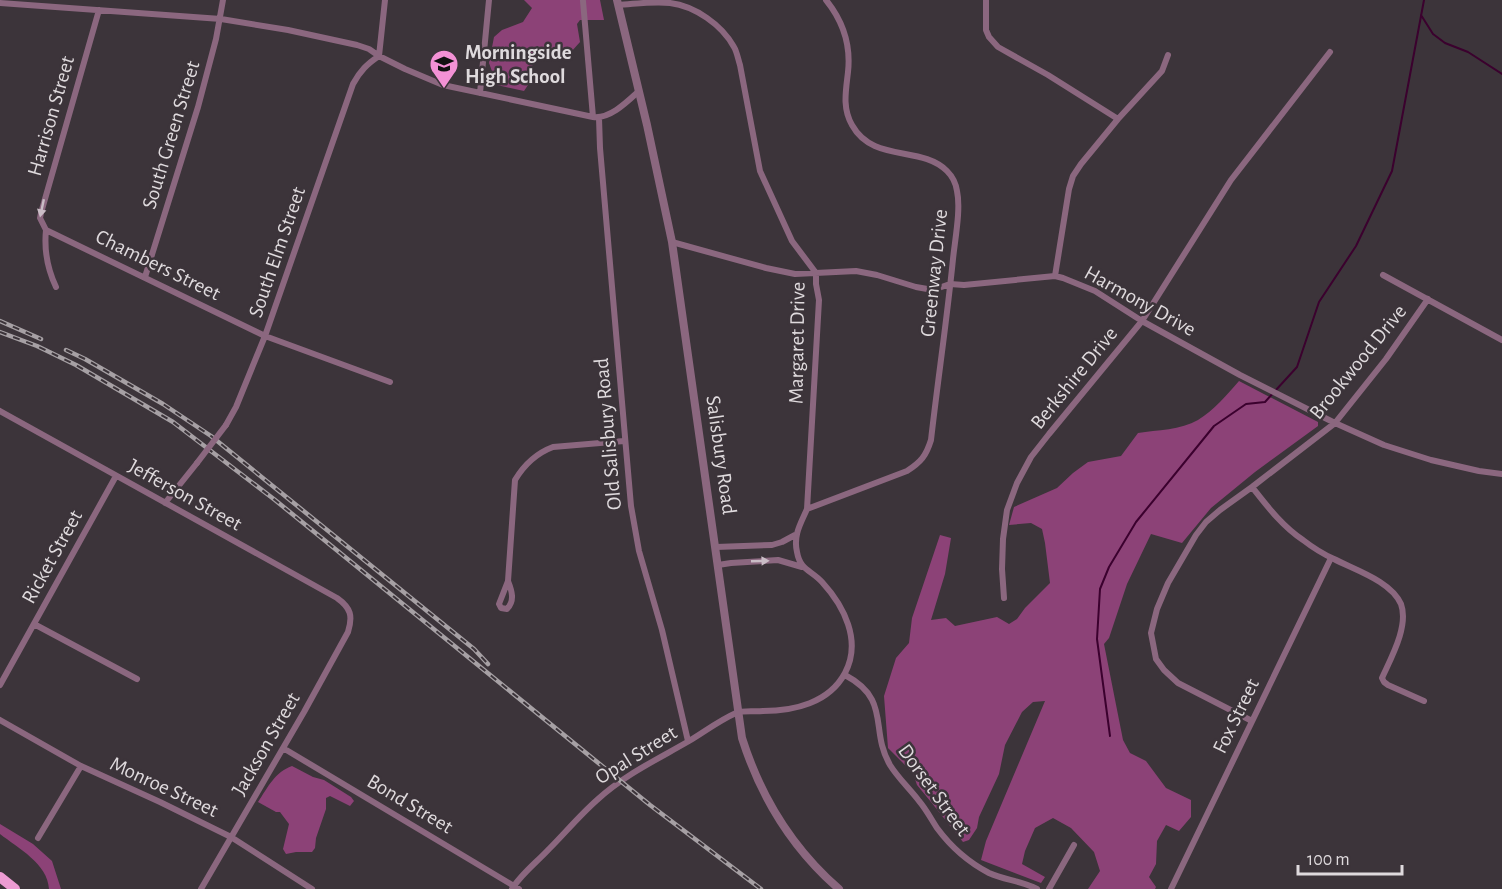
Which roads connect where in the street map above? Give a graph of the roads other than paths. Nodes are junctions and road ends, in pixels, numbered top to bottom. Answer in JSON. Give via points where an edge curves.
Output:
{"nodes":[{"id":1,"x":223,"y":0,"type":"edge"},
{"id":2,"x":385,"y":0,"type":"edge"},
{"id":3,"x":489,"y":0,"type":"edge"},
{"id":4,"x":826,"y":0,"type":"edge"},
{"id":5,"x":986,"y":0,"type":"edge"},
{"id":6,"x":0,"y":2,"type":"edge"},
{"id":7,"x":583,"y":2,"type":"dead end"},
{"id":8,"x":617,"y":2,"type":"edge"},
{"id":9,"x":40,"y":3,"type":"edge"},
{"id":10,"x":99,"y":10,"type":"junction"},
{"id":11,"x":221,"y":19,"type":"junction"},
{"id":12,"x":1330,"y":52,"type":"dead end"},
{"id":13,"x":1168,"y":55,"type":"dead end"},
{"id":14,"x":379,"y":56,"type":"junction"},
{"id":15,"x":639,"y":91,"type":"junction"},
{"id":16,"x":480,"y":93,"type":"junction"},
{"id":17,"x":596,"y":118,"type":"junction"},
{"id":18,"x":1118,"y":119,"type":"junction"},
{"id":19,"x":46,"y":230,"type":"junction"},
{"id":20,"x":672,"y":242,"type":"junction"},
{"id":21,"x":816,"y":273,"type":"junction"},
{"id":22,"x":1055,"y":276,"type":"junction"},
{"id":23,"x":1383,"y":276,"type":"dead end"},
{"id":24,"x":145,"y":278,"type":"junction"},
{"id":25,"x":950,"y":284,"type":"junction"},
{"id":26,"x":56,"y":287,"type":"dead end"},
{"id":27,"x":1428,"y":299,"type":"junction"},
{"id":28,"x":1142,"y":321,"type":"junction"},
{"id":29,"x":265,"y":336,"type":"junction"},
{"id":30,"x":1502,"y":340,"type":"edge"},
{"id":31,"x":390,"y":382,"type":"dead end"},
{"id":32,"x":0,"y":411,"type":"edge"},
{"id":33,"x":1335,"y":423,"type":"junction"},
{"id":34,"x":624,"y":441,"type":"junction"},
{"id":35,"x":1502,"y":474,"type":"edge"},
{"id":36,"x":116,"y":476,"type":"junction"},
{"id":37,"x":1252,"y":487,"type":"junction"},
{"id":38,"x":165,"y":503,"type":"junction"},
{"id":39,"x":807,"y":508,"type":"junction"},
{"id":40,"x":795,"y":535,"type":"junction"},
{"id":41,"x":716,"y":547,"type":"junction"},
{"id":42,"x":1331,"y":558,"type":"junction"},
{"id":43,"x":718,"y":566,"type":"junction"},
{"id":44,"x":802,"y":567,"type":"junction"},
{"id":45,"x":508,"y":581,"type":"dead end"},
{"id":46,"x":1004,"y":598,"type":"dead end"},
{"id":47,"x":350,"y":613,"type":"joint"},
{"id":48,"x":34,"y":624,"type":"junction"},
{"id":49,"x":845,"y":675,"type":"junction"},
{"id":50,"x":137,"y":679,"type":"dead end"},
{"id":51,"x":0,"y":685,"type":"edge"},
{"id":52,"x":1424,"y":701,"type":"dead end"},
{"id":53,"x":738,"y":712,"type":"junction"},
{"id":54,"x":0,"y":720,"type":"edge"},
{"id":55,"x":1252,"y":721,"type":"junction"},
{"id":56,"x":688,"y":741,"type":"junction"},
{"id":57,"x":283,"y":748,"type":"junction"},
{"id":58,"x":81,"y":766,"type":"junction"},
{"id":59,"x":231,"y":837,"type":"junction"},
{"id":60,"x":38,"y":838,"type":"dead end"},
{"id":61,"x":1074,"y":845,"type":"dead end"},
{"id":62,"x":0,"y":877,"type":"edge"},
{"id":63,"x":515,"y":888,"type":"edge"},
{"id":64,"x":15,"y":889,"type":"edge"},
{"id":65,"x":201,"y":889,"type":"edge"},
{"id":66,"x":312,"y":889,"type":"edge"},
{"id":67,"x":839,"y":889,"type":"edge"},
{"id":68,"x":1037,"y":889,"type":"edge"},
{"id":69,"x":1049,"y":889,"type":"edge"},
{"id":70,"x":1171,"y":889,"type":"edge"}],
"edges":[{"from":1,"to":11,"type":"street","name":"South Green Street"},
{"from":2,"to":14,"type":"street"},
{"from":3,"to":16,"type":"street"},
{"from":4,"to":25,"type":"street","name":"Greenway Drive","via":[[843,28],[848,46],[846,108],[860,138],[885,150],[928,159],[952,176],[958,205]]},
{"from":5,"to":18,"type":"street","via":[[986,30],[992,42]]},
{"from":6,"to":9,"type":"street"},
{"from":7,"to":17,"type":"street","name":"Old Salisbury Road"},
{"from":8,"to":15,"type":"street","name":"Salisbury Road"},
{"from":8,"to":21,"type":"street","name":"Margaret Drive","via":[[686,7],[724,33],[740,65],[759,171],[792,241]]},
{"from":9,"to":10,"type":"street"},
{"from":10,"to":11,"type":"street"},
{"from":10,"to":19,"type":"street","name":"Harrison Street","one_way":true,"via":[[41,213]]},
{"from":11,"to":14,"type":"street","via":[[357,45]]},
{"from":11,"to":24,"type":"street","name":"South Green Street"},
{"from":12,"to":28,"type":"street","name":"Berkshire Drive","via":[[1231,180]]},
{"from":13,"to":18,"type":"street","via":[[1162,71]]},
{"from":14,"to":16,"type":"street","via":[[431,82]]},
{"from":14,"to":29,"type":"street","name":"South Elm Street","via":[[359,72],[353,84]]},
{"from":15,"to":17,"type":"street","via":[[627,103]]},
{"from":15,"to":20,"type":"street","name":"Salisbury Road"},
{"from":16,"to":17,"type":"street"},
{"from":17,"to":34,"type":"street","name":"Old Salisbury Road"},
{"from":18,"to":22,"type":"street","via":[[1073,176]]},
{"from":19,"to":24,"type":"street","name":"Chambers Street"},
{"from":19,"to":26,"type":"street","name":"Harrison Street","via":[[46,257]]},
{"from":20,"to":21,"type":"street","name":"Harmony Drive","via":[[795,274]]},
{"from":20,"to":41,"type":"street","name":"Salisbury Road"},
{"from":21,"to":25,"type":"street","name":"Harmony Drive","via":[[856,271],[933,290]]},
{"from":21,"to":39,"type":"street","name":"Margaret Drive","via":[[819,300]]},
{"from":22,"to":25,"type":"street","name":"Harmony Drive"},
{"from":22,"to":28,"type":"street","name":"Harmony Drive","via":[[1095,291]]},
{"from":23,"to":27,"type":"street"},
{"from":24,"to":29,"type":"street","name":"Chambers Street"},
{"from":25,"to":39,"type":"street","name":"Greenway Drive","via":[[927,453],[907,471]]},
{"from":27,"to":30,"type":"street"},
{"from":27,"to":33,"type":"street","name":"Brookwood Drive"},
{"from":28,"to":33,"type":"street","name":"Harmony Drive"},
{"from":28,"to":46,"type":"street","name":"Berkshire Drive","via":[[1031,457],[1017,483],[1007,510],[1003,539]]},
{"from":29,"to":31,"type":"street","name":"Chambers Street"},
{"from":29,"to":38,"type":"street","name":"South Elm Street","bridge":true,"via":[[226,425]]},
{"from":32,"to":36,"type":"street","name":"Jefferson Street"},
{"from":33,"to":35,"type":"street","name":"Harmony Drive","via":[[1431,460]]},
{"from":33,"to":37,"type":"street","name":"Brookwood Drive"},
{"from":34,"to":45,"type":"street","via":[[553,447],[521,470],[515,480]]},
{"from":34,"to":56,"type":"street","name":"Old Salisbury Road","via":[[635,530]]},
{"from":36,"to":38,"type":"street","name":"Jefferson Street"},
{"from":36,"to":48,"type":"street","name":"Ricket Street"},
{"from":37,"to":42,"type":"street","via":[[1287,527]]},
{"from":37,"to":55,"type":"street","name":"Brookwood Drive","via":[[1220,510],[1196,535],[1168,583],[1151,633],[1156,659],[1178,683]]},
{"from":38,"to":47,"type":"street","name":"Jefferson Street","via":[[337,598]]},
{"from":39,"to":40,"type":"street","name":"Margaret Drive"},
{"from":40,"to":41,"type":"street","via":[[771,545]]},
{"from":40,"to":44,"type":"street"},
{"from":41,"to":43,"type":"street","name":"Salisbury Road"},
{"from":42,"to":52,"type":"street","via":[[1393,592],[1401,605],[1403,620],[1382,678],[1388,685]]},
{"from":42,"to":55,"type":"street","name":"Fox Street"},
{"from":43,"to":44,"type":"street","one_way":true,"via":[[778,560]]},
{"from":43,"to":53,"type":"street","name":"Salisbury Road"},
{"from":44,"to":49,"type":"street","via":[[820,580],[846,615],[852,646]]},
{"from":47,"to":57,"type":"street","name":"Jackson Street","via":[[348,632]]},
{"from":48,"to":50,"type":"street"},
{"from":48,"to":51,"type":"street","name":"Ricket Street"},
{"from":49,"to":53,"type":"street","via":[[825,695],[801,708]]},
{"from":49,"to":68,"type":"street","name":"Dorset Street","via":[[864,687],[871,697],[890,765],[952,847],[990,873]]},
{"from":53,"to":56,"type":"street","name":"Opal Street"},
{"from":53,"to":67,"type":"street","name":"Salisbury Road","via":[[750,764],[782,824]]},
{"from":54,"to":58,"type":"street","name":"Monroe Street"},
{"from":55,"to":70,"type":"street","name":"Fox Street"},
{"from":56,"to":63,"type":"street","name":"Opal Street","via":[[596,800]]},
{"from":57,"to":59,"type":"street","name":"Jackson Street"},
{"from":57,"to":63,"type":"street","name":"Bond Street"},
{"from":58,"to":59,"type":"street","name":"Monroe Street"},
{"from":58,"to":60,"type":"street"},
{"from":59,"to":65,"type":"street","name":"Jackson Street"},
{"from":59,"to":66,"type":"street","name":"Monroe Street"},
{"from":61,"to":69,"type":"street"},
{"from":62,"to":64,"type":"highway"}]}
